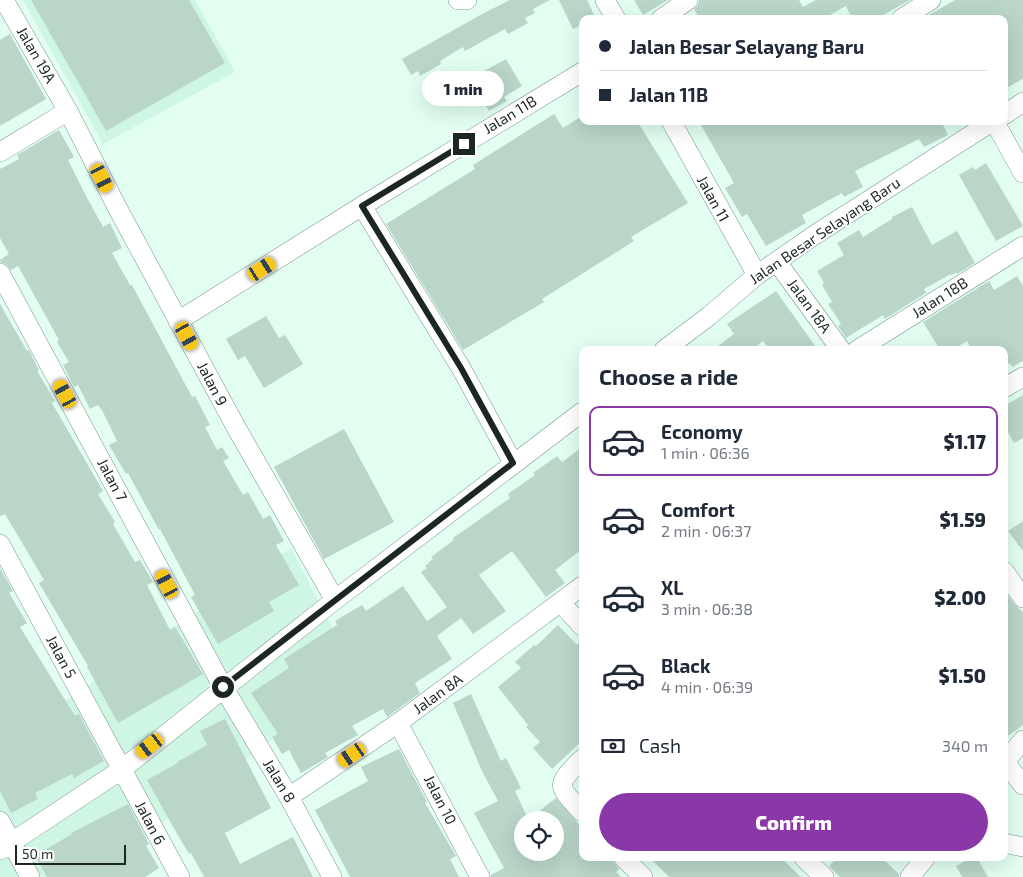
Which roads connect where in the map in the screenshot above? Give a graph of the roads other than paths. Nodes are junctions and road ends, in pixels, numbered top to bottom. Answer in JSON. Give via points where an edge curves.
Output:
{"nodes":[{"id":1,"x":4,"y":0,"type":"edge"},
{"id":2,"x":458,"y":0,"type":"edge"},
{"id":3,"x":467,"y":0,"type":"edge"},
{"id":4,"x":605,"y":0,"type":"edge"},
{"id":5,"x":688,"y":0,"type":"edge"},
{"id":6,"x":931,"y":0,"type":"edge"},
{"id":7,"x":614,"y":15,"type":"edge"},
{"id":8,"x":667,"y":15,"type":"edge"},
{"id":9,"x":907,"y":15,"type":"edge"},
{"id":10,"x":579,"y":74,"type":"edge"},
{"id":11,"x":1023,"y":102,"type":"edge"},
{"id":12,"x":68,"y":111,"type":"junction"},
{"id":13,"x":1008,"y":111,"type":"edge"},
{"id":14,"x":673,"y":125,"type":"edge"},
{"id":15,"x":987,"y":125,"type":"edge"},
{"id":16,"x":995,"y":125,"type":"edge"},
{"id":17,"x":0,"y":152,"type":"edge"},
{"id":18,"x":1023,"y":173,"type":"edge"},
{"id":19,"x":362,"y":206,"type":"junction"},
{"id":20,"x":1023,"y":246,"type":"edge"},
{"id":21,"x":777,"y":262,"type":"junction"},
{"id":22,"x":0,"y":273,"type":"edge"},
{"id":23,"x":757,"y":275,"type":"junction"},
{"id":24,"x":178,"y":321,"type":"junction"},
{"id":25,"x":677,"y":346,"type":"edge"},
{"id":26,"x":838,"y":346,"type":"edge"},
{"id":27,"x":863,"y":346,"type":"edge"},
{"id":28,"x":1023,"y":377,"type":"edge"},
{"id":29,"x":1008,"y":386,"type":"edge"},
{"id":30,"x":579,"y":414,"type":"edge"},
{"id":31,"x":513,"y":463,"type":"junction"},
{"id":32,"x":0,"y":544,"type":"edge"},
{"id":33,"x":1008,"y":577,"type":"edge"},
{"id":34,"x":579,"y":588,"type":"edge"},
{"id":35,"x":1023,"y":598,"type":"edge"},
{"id":36,"x":335,"y":600,"type":"junction"},
{"id":37,"x":561,"y":603,"type":"junction"},
{"id":38,"x":579,"y":623,"type":"edge"},
{"id":39,"x":223,"y":687,"type":"junction"},
{"id":40,"x":398,"y":723,"type":"junction"},
{"id":41,"x":1023,"y":740,"type":"edge"},
{"id":42,"x":1008,"y":757,"type":"edge"},
{"id":43,"x":579,"y":762,"type":"edge"},
{"id":44,"x":1008,"y":767,"type":"edge"},
{"id":45,"x":121,"y":770,"type":"junction"},
{"id":46,"x":1023,"y":785,"type":"edge"},
{"id":47,"x":289,"y":797,"type":"junction"},
{"id":48,"x":579,"y":809,"type":"edge"},
{"id":49,"x":0,"y":821,"type":"edge"},
{"id":50,"x":1008,"y":844,"type":"edge"},
{"id":51,"x":6,"y":846,"type":"edge"},
{"id":52,"x":1023,"y":847,"type":"edge"},
{"id":53,"x":627,"y":861,"type":"edge"},
{"id":54,"x":807,"y":861,"type":"edge"},
{"id":55,"x":923,"y":861,"type":"edge"},
{"id":56,"x":30,"y":877,"type":"edge"},
{"id":57,"x":180,"y":877,"type":"edge"},
{"id":58,"x":332,"y":877,"type":"edge"},
{"id":59,"x":480,"y":877,"type":"edge"},
{"id":60,"x":643,"y":877,"type":"edge"},
{"id":61,"x":824,"y":877,"type":"edge"},
{"id":62,"x":910,"y":877,"type":"edge"}],
"edges":[{"from":1,"to":12,"type":"street","name":"Jalan 19A"},
{"from":2,"to":3,"type":"street"},
{"from":4,"to":7,"type":"street"},
{"from":5,"to":8,"type":"street"},
{"from":6,"to":9,"type":"street"},
{"from":10,"to":19,"type":"street","name":"Jalan 11B"},
{"from":11,"to":13,"type":"street"},
{"from":12,"to":17,"type":"street"},
{"from":12,"to":24,"type":"street","name":"Jalan 9"},
{"from":14,"to":23,"type":"street","name":"Jalan 11"},
{"from":15,"to":21,"type":"street","name":"Jalan Besar Selayang Baru"},
{"from":16,"to":18,"type":"street"},
{"from":19,"to":24,"type":"street","name":"Jalan 11B"},
{"from":19,"to":31,"type":"street","via":[[461,368]]},
{"from":20,"to":27,"type":"street","name":"Jalan 18B"},
{"from":21,"to":23,"type":"street","name":"Jalan Besar Selayang Baru"},
{"from":21,"to":26,"type":"street","name":"Jalan 18A"},
{"from":22,"to":39,"type":"street","name":"Jalan 7"},
{"from":23,"to":25,"type":"street","name":"Jalan Besar Selayang Baru"},
{"from":24,"to":36,"type":"street","name":"Jalan 9"},
{"from":28,"to":29,"type":"street"},
{"from":30,"to":31,"type":"street"},
{"from":31,"to":36,"type":"street"},
{"from":32,"to":45,"type":"street","name":"Jalan 5"},
{"from":33,"to":35,"type":"street"},
{"from":34,"to":37,"type":"street","name":"Jalan 8A"},
{"from":36,"to":39,"type":"street"},
{"from":37,"to":38,"type":"street"},
{"from":37,"to":40,"type":"street","name":"Jalan 8A"},
{"from":39,"to":45,"type":"street"},
{"from":39,"to":47,"type":"street","name":"Jalan 8"},
{"from":40,"to":47,"type":"street","name":"Jalan 8A"},
{"from":40,"to":59,"type":"street","name":"Jalan 10"},
{"from":41,"to":42,"type":"street"},
{"from":43,"to":48,"type":"street","via":[[565,776],[562,784],[564,792]]},
{"from":44,"to":46,"type":"street"},
{"from":45,"to":51,"type":"street"},
{"from":45,"to":57,"type":"street","name":"Jalan 6"},
{"from":47,"to":58,"type":"street","name":"Jalan 8"},
{"from":49,"to":51,"type":"street"},
{"from":50,"to":52,"type":"street"},
{"from":51,"to":56,"type":"street"},
{"from":53,"to":60,"type":"street"},
{"from":54,"to":61,"type":"street"},
{"from":55,"to":62,"type":"street"}]}
